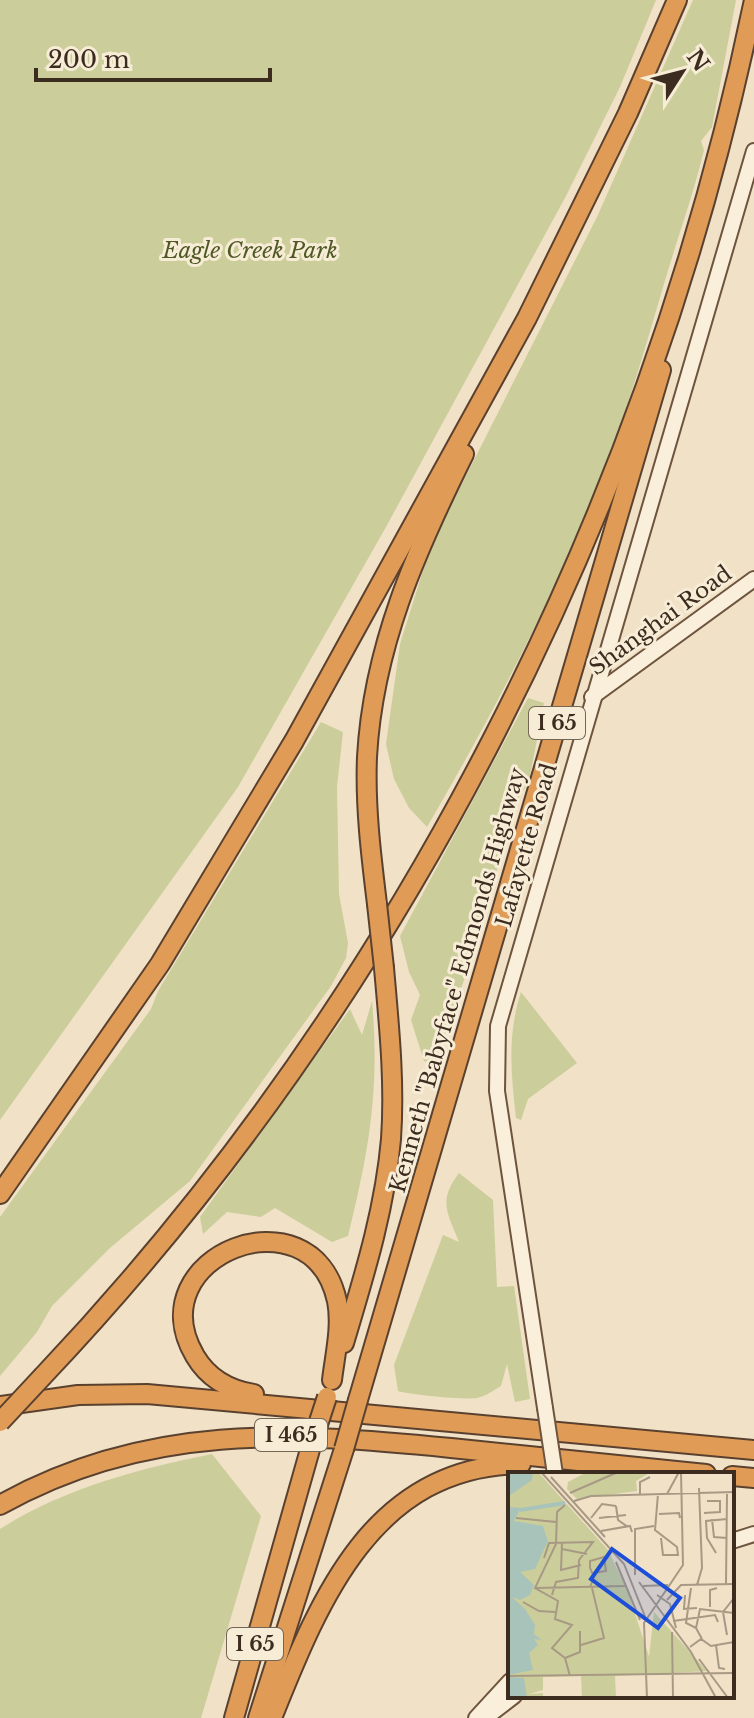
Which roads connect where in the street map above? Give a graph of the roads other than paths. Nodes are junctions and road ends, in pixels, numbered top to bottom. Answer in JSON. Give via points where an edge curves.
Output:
{"nodes":[{"id":1,"x":677,"y":0,"type":"edge"},
{"id":2,"x":754,"y":0,"type":"edge"},
{"id":3,"x":754,"y":151,"type":"edge"},
{"id":4,"x":718,"y":160,"type":"junction"},
{"id":5,"x":527,"y":318,"type":"junction"},
{"id":6,"x":754,"y":579,"type":"edge"},
{"id":7,"x":592,"y":697,"type":"junction"},
{"id":8,"x":0,"y":1194,"type":"edge"},
{"id":9,"x":330,"y":1389,"type":"junction"},
{"id":10,"x":0,"y":1406,"type":"edge"},
{"id":11,"x":0,"y":1422,"type":"edge"},
{"id":12,"x":538,"y":1431,"type":"junction"},
{"id":13,"x":754,"y":1450,"type":"edge"},
{"id":14,"x":591,"y":1463,"type":"junction"},
{"id":15,"x":555,"y":1472,"type":"edge"},
{"id":16,"x":685,"y":1472,"type":"edge"},
{"id":17,"x":734,"y":1476,"type":"edge"},
{"id":18,"x":754,"y":1478,"type":"edge"},
{"id":19,"x":0,"y":1505,"type":"edge"},
{"id":20,"x":754,"y":1534,"type":"edge"},
{"id":21,"x":734,"y":1540,"type":"edge"},
{"id":22,"x":508,"y":1684,"type":"edge"},
{"id":23,"x":508,"y":1692,"type":"edge"},
{"id":24,"x":511,"y":1698,"type":"edge"},
{"id":25,"x":483,"y":1715,"type":"edge"},
{"id":26,"x":234,"y":1718,"type":"edge"},
{"id":27,"x":258,"y":1718,"type":"edge"},
{"id":28,"x":272,"y":1718,"type":"edge"}],
"edges":[{"from":1,"to":5,"type":"highway","number":"I 65"},
{"from":2,"to":4,"type":"highway","number":"I 65"},
{"from":3,"to":7,"type":"main road","name":"Lafayette Road"},
{"from":4,"to":11,"type":"highway","bridge":true,"via":[[646,381],[588,531],[507,709],[442,833],[357,974],[260,1114],[136,1272]]},
{"from":4,"to":27,"type":"highway","name":"Kenneth \"Babyface\" Edmonds Highway","number":"I 65","bridge":true,"via":[[650,410],[344,1449]]},
{"from":5,"to":8,"type":"highway","via":[[228,855],[129,1011]]},
{"from":5,"to":9,"type":"highway","name":"Kenneth \"Babyface\" Edmonds Highway","number":"I 65","bridge":true,"via":[[415,554],[389,629],[374,698],[367,805],[393,1085],[387,1171],[370,1254]]},
{"from":6,"to":7,"type":"main road","name":"Shanghai Road"},
{"from":7,"to":15,"type":"main road","name":"Lafayette Road","bridge":true,"via":[[502,1009],[495,1055]]},
{"from":9,"to":12,"type":"highway","via":[[337,1302],[328,1279],[312,1260],[290,1246],[257,1241],[227,1250],[202,1269],[187,1299],[186,1333],[200,1365],[227,1386],[256,1395]]},
{"from":9,"to":26,"type":"highway","name":"Kenneth \"Babyface\" Edmonds Highway","number":"I 65","bridge":true},
{"from":10,"to":12,"type":"highway","number":"I 465","via":[[65,1396],[139,1394]]},
{"from":12,"to":13,"type":"highway","number":"I 465"},
{"from":14,"to":16,"type":"highway","number":"I 465"},
{"from":14,"to":19,"type":"highway","number":"I 465","via":[[327,1436],[246,1435],[110,1459]]},
{"from":14,"to":28,"type":"highway","via":[[485,1467],[445,1479],[392,1510],[343,1566]]},
{"from":17,"to":18,"type":"highway"},
{"from":20,"to":21,"type":"main road"},
{"from":22,"to":25,"type":"main road"},
{"from":23,"to":25,"type":"main road"},
{"from":24,"to":25,"type":"main road"}]}
